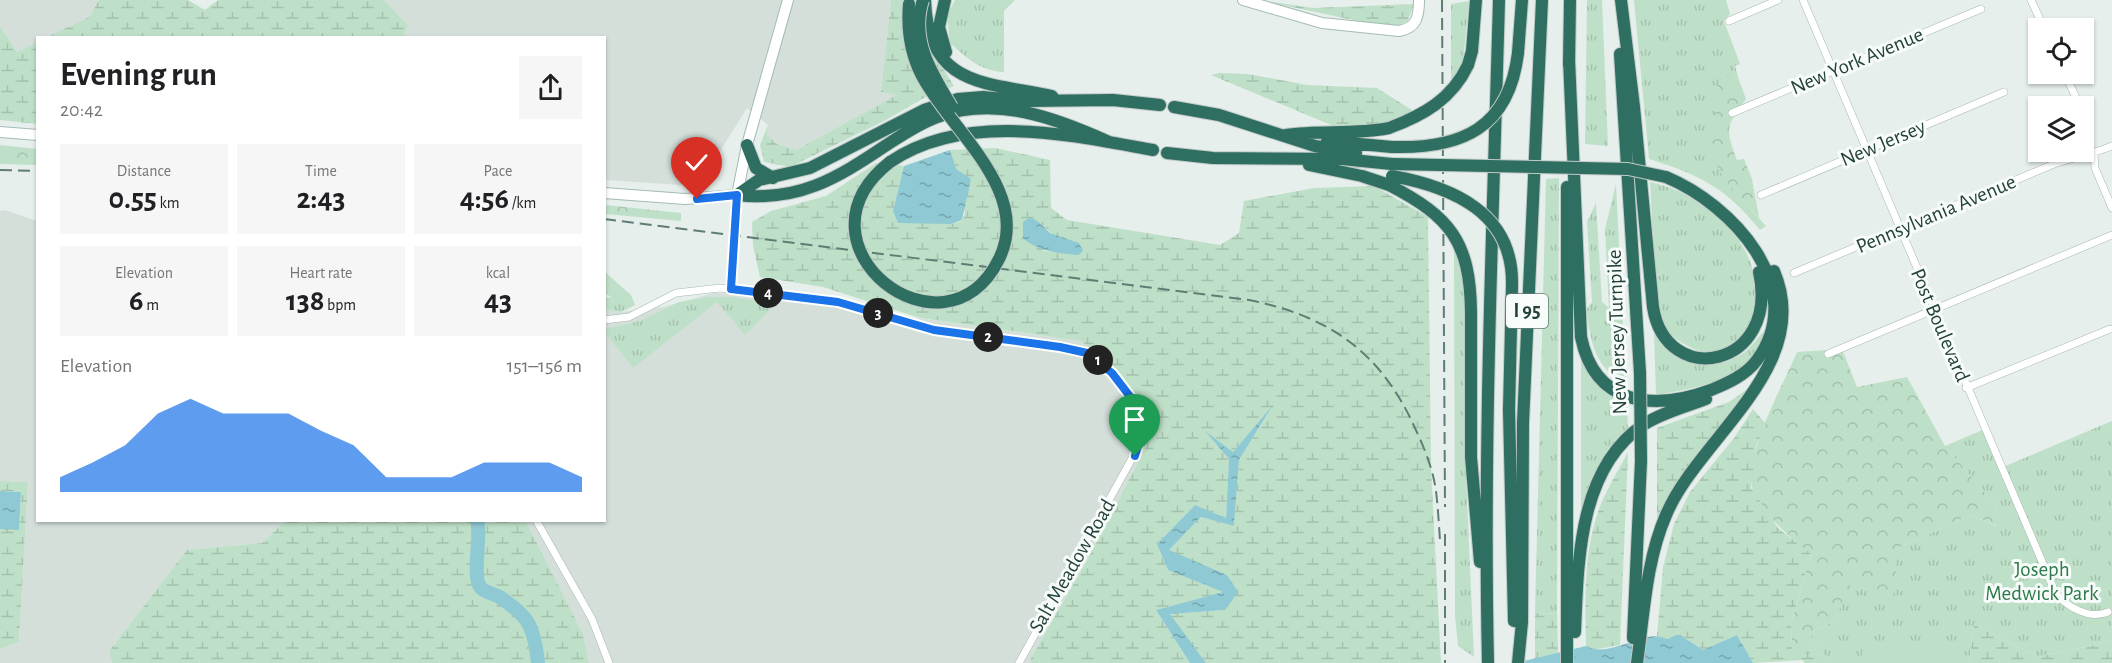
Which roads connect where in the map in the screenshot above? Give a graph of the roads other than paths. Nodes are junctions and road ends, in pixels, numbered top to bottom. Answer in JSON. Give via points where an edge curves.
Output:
{"nodes":[{"id":1,"x":788,"y":0,"type":"edge"},
{"id":2,"x":924,"y":0,"type":"edge"},
{"id":3,"x":945,"y":0,"type":"edge"},
{"id":4,"x":1243,"y":0,"type":"edge"},
{"id":5,"x":1419,"y":0,"type":"edge"},
{"id":6,"x":1476,"y":0,"type":"edge"},
{"id":7,"x":1499,"y":0,"type":"edge"},
{"id":8,"x":1522,"y":0,"type":"edge"},
{"id":9,"x":1542,"y":0,"type":"edge"},
{"id":10,"x":1570,"y":0,"type":"edge"},
{"id":11,"x":1619,"y":0,"type":"edge"},
{"id":12,"x":1778,"y":0,"type":"edge"},
{"id":13,"x":1803,"y":0,"type":"edge"},
{"id":14,"x":2031,"y":0,"type":"edge"},
{"id":15,"x":909,"y":2,"type":"edge"},
{"id":16,"x":1981,"y":9,"type":"dead end"},
{"id":17,"x":2039,"y":18,"type":"edge"},
{"id":18,"x":1729,"y":21,"type":"dead end"},
{"id":19,"x":1569,"y":59,"type":"junction"},
{"id":20,"x":1833,"y":71,"type":"junction"},
{"id":21,"x":994,"y":83,"type":"junction"},
{"id":22,"x":2004,"y":92,"type":"dead end"},
{"id":23,"x":1074,"y":101,"type":"junction"},
{"id":24,"x":1160,"y":105,"type":"dead end"},
{"id":25,"x":1174,"y":107,"type":"dead end"},
{"id":26,"x":1732,"y":113,"type":"dead end"},
{"id":27,"x":0,"y":132,"type":"edge"},
{"id":28,"x":36,"y":135,"type":"edge"},
{"id":29,"x":1285,"y":135,"type":"junction"},
{"id":30,"x":1109,"y":142,"type":"junction"},
{"id":31,"x":747,"y":145,"type":"junction"},
{"id":32,"x":2112,"y":146,"type":"edge"},
{"id":33,"x":1153,"y":150,"type":"dead end"},
{"id":34,"x":1867,"y":150,"type":"junction"},
{"id":35,"x":1167,"y":153,"type":"dead end"},
{"id":36,"x":2094,"y":154,"type":"joint"},
{"id":37,"x":982,"y":159,"type":"junction"},
{"id":38,"x":1269,"y":159,"type":"junction"},
{"id":39,"x":2059,"y":162,"type":"edge"},
{"id":40,"x":1392,"y":166,"type":"junction"},
{"id":41,"x":1666,"y":174,"type":"junction"},
{"id":42,"x":773,"y":178,"type":"junction"},
{"id":43,"x":606,"y":193,"type":"edge"},
{"id":44,"x":737,"y":195,"type":"junction"},
{"id":45,"x":1761,"y":195,"type":"dead end"},
{"id":46,"x":2112,"y":208,"type":"edge"},
{"id":47,"x":1900,"y":230,"type":"junction"},
{"id":48,"x":2112,"y":234,"type":"edge"},
{"id":49,"x":1745,"y":235,"type":"junction"},
{"id":50,"x":1794,"y":273,"type":"dead end"},
{"id":51,"x":731,"y":289,"type":"junction"},
{"id":52,"x":1934,"y":309,"type":"junction"},
{"id":53,"x":606,"y":320,"type":"edge"},
{"id":54,"x":2110,"y":329,"type":"dead end"},
{"id":55,"x":1778,"y":342,"type":"junction"},
{"id":56,"x":1828,"y":354,"type":"dead end"},
{"id":57,"x":1966,"y":388,"type":"junction"},
{"id":58,"x":537,"y":522,"type":"edge"},
{"id":59,"x":1481,"y":554,"type":"junction"},
{"id":60,"x":1641,"y":602,"type":"junction"},
{"id":61,"x":2108,"y":612,"type":"dead end"},
{"id":62,"x":1571,"y":613,"type":"junction"},
{"id":63,"x":1518,"y":623,"type":"junction"},
{"id":64,"x":1518,"y":660,"type":"edge"},
{"id":65,"x":609,"y":663,"type":"edge"},
{"id":66,"x":1019,"y":663,"type":"edge"},
{"id":67,"x":1488,"y":663,"type":"edge"},
{"id":68,"x":1567,"y":663,"type":"edge"},
{"id":69,"x":1573,"y":663,"type":"edge"},
{"id":70,"x":1632,"y":663,"type":"edge"},
{"id":71,"x":1637,"y":663,"type":"edge"}],
"edges":[{"from":1,"to":31,"type":"main road"},
{"from":2,"to":21,"type":"highway","via":[[928,27],[941,56],[968,78]]},
{"from":2,"to":37,"type":"highway","bridge":true,"via":[[918,27],[925,57]]},
{"from":3,"to":21,"type":"highway","via":[[939,27],[945,50],[968,73]]},
{"from":4,"to":5,"type":"main road","via":[[1322,24],[1399,31],[1417,22]]},
{"from":6,"to":29,"type":"highway","bridge":true,"via":[[1468,65],[1443,100],[1417,117],[1389,128],[1358,134]]},
{"from":7,"to":59,"type":"highway","number":"I 95"},
{"from":8,"to":40,"type":"highway","bridge":true,"via":[[1510,93],[1495,116],[1484,126]]},
{"from":9,"to":63,"type":"highway","number":"I 95"},
{"from":10,"to":19,"type":"highway","number":"I 95"},
{"from":11,"to":49,"type":"highway","via":[[1655,318],[1664,337],[1681,352],[1715,358],[1736,350],[1754,331],[1761,313],[1762,293],[1758,264]]},
{"from":11,"to":60,"type":"highway","name":"New Jersey Turnpike","bridge":true,"via":[[1640,373]]},
{"from":12,"to":18,"type":"street"},
{"from":13,"to":20,"type":"street","name":"Post Boulevard"},
{"from":14,"to":17,"type":"street"},
{"from":15,"to":37,"type":"highway","bridge":true,"via":[[910,45],[920,73]]},
{"from":16,"to":20,"type":"street","name":"New York Avenue"},
{"from":19,"to":49,"type":"highway","via":[[1581,338],[1588,362],[1603,383],[1641,401],[1672,400],[1734,380],[1756,362],[1770,331],[1772,292]]},
{"from":19,"to":62,"type":"highway","number":"I 95"},
{"from":20,"to":26,"type":"street","name":"New York Avenue"},
{"from":20,"to":34,"type":"street","name":"Post Boulevard"},
{"from":21,"to":23,"type":"highway"},
{"from":22,"to":34,"type":"street","name":"New Jersey"},
{"from":23,"to":24,"type":"highway","via":[[1125,100]]},
{"from":23,"to":42,"type":"highway","via":[[983,97],[945,102],[822,163]]},
{"from":25,"to":29,"type":"highway","via":[[1220,115]]},
{"from":27,"to":28,"type":"main road"},
{"from":29,"to":40,"type":"highway"},
{"from":30,"to":33,"type":"highway"},
{"from":30,"to":37,"type":"highway","bridge":true,"via":[[970,133],[931,141],[890,162],[869,182],[859,204],[856,228],[861,252],[872,272],[891,290],[915,300],[934,301],[962,295],[977,286],[995,266],[1006,233],[1005,209]]},
{"from":30,"to":44,"type":"highway","via":[[1052,118],[997,109],[960,110],[915,127],[819,186],[764,198]]},
{"from":31,"to":42,"type":"highway","via":[[756,168]]},
{"from":31,"to":44,"type":"main road"},
{"from":32,"to":36,"type":"street","name":"Pennsylvania Avenue"},
{"from":34,"to":45,"type":"street","name":"New Jersey"},
{"from":34,"to":47,"type":"street","name":"Post Boulevard"},
{"from":35,"to":38,"type":"highway"},
{"from":36,"to":46,"type":"street","via":[[2095,168]]},
{"from":38,"to":40,"type":"highway","via":[[1342,159]]},
{"from":38,"to":40,"type":"highway","via":[[1341,171]]},
{"from":39,"to":47,"type":"street","name":"Pennsylvania Avenue"},
{"from":40,"to":41,"type":"highway","via":[[1607,161],[1647,165]]},
{"from":40,"to":59,"type":"highway","bridge":true,"via":[[1455,238],[1469,274],[1470,428]]},
{"from":40,"to":63,"type":"highway","bridge":true,"via":[[1440,186],[1478,209],[1497,230],[1509,252],[1509,401]]},
{"from":41,"to":49,"type":"highway","via":[[1708,200]]},
{"from":41,"to":55,"type":"highway","via":[[1683,176],[1713,194],[1751,231],[1770,261],[1780,292]]},
{"from":42,"to":44,"type":"highway","via":[[759,180]]},
{"from":43,"to":44,"type":"main road","via":[[686,199]]},
{"from":44,"to":51,"type":"street"},
{"from":47,"to":50,"type":"street","name":"Pennsylvania Avenue"},
{"from":47,"to":52,"type":"street","name":"Post Boulevard"},
{"from":48,"to":52,"type":"street"},
{"from":51,"to":53,"type":"street","name":"Salt Meadow Road","via":[[686,291],[623,319]]},
{"from":51,"to":66,"type":"street","name":"Salt Meadow Road","via":[[838,302],[934,330],[1074,349],[1099,361],[1125,387],[1139,414],[1140,444]]},
{"from":52,"to":56,"type":"street"},
{"from":52,"to":57,"type":"street","name":"Post Boulevard"},
{"from":54,"to":57,"type":"street"},
{"from":55,"to":60,"type":"highway","via":[[1757,387],[1666,513]]},
{"from":55,"to":62,"type":"highway","via":[[1762,367],[1738,386],[1651,421],[1618,449],[1601,478],[1585,523]]},
{"from":57,"to":61,"type":"street","name":"Post Boulevard","via":[[2055,592],[2067,604],[2084,612]]},
{"from":58,"to":65,"type":"street","via":[[592,619]]},
{"from":59,"to":67,"type":"highway","via":[[1486,582]]},
{"from":60,"to":70,"type":"highway","name":"New Jersey Turnpike"},
{"from":60,"to":71,"type":"highway"},
{"from":62,"to":68,"type":"highway","number":"I 95"},
{"from":62,"to":69,"type":"highway"},
{"from":63,"to":64,"type":"highway","number":"I 95"}]}
